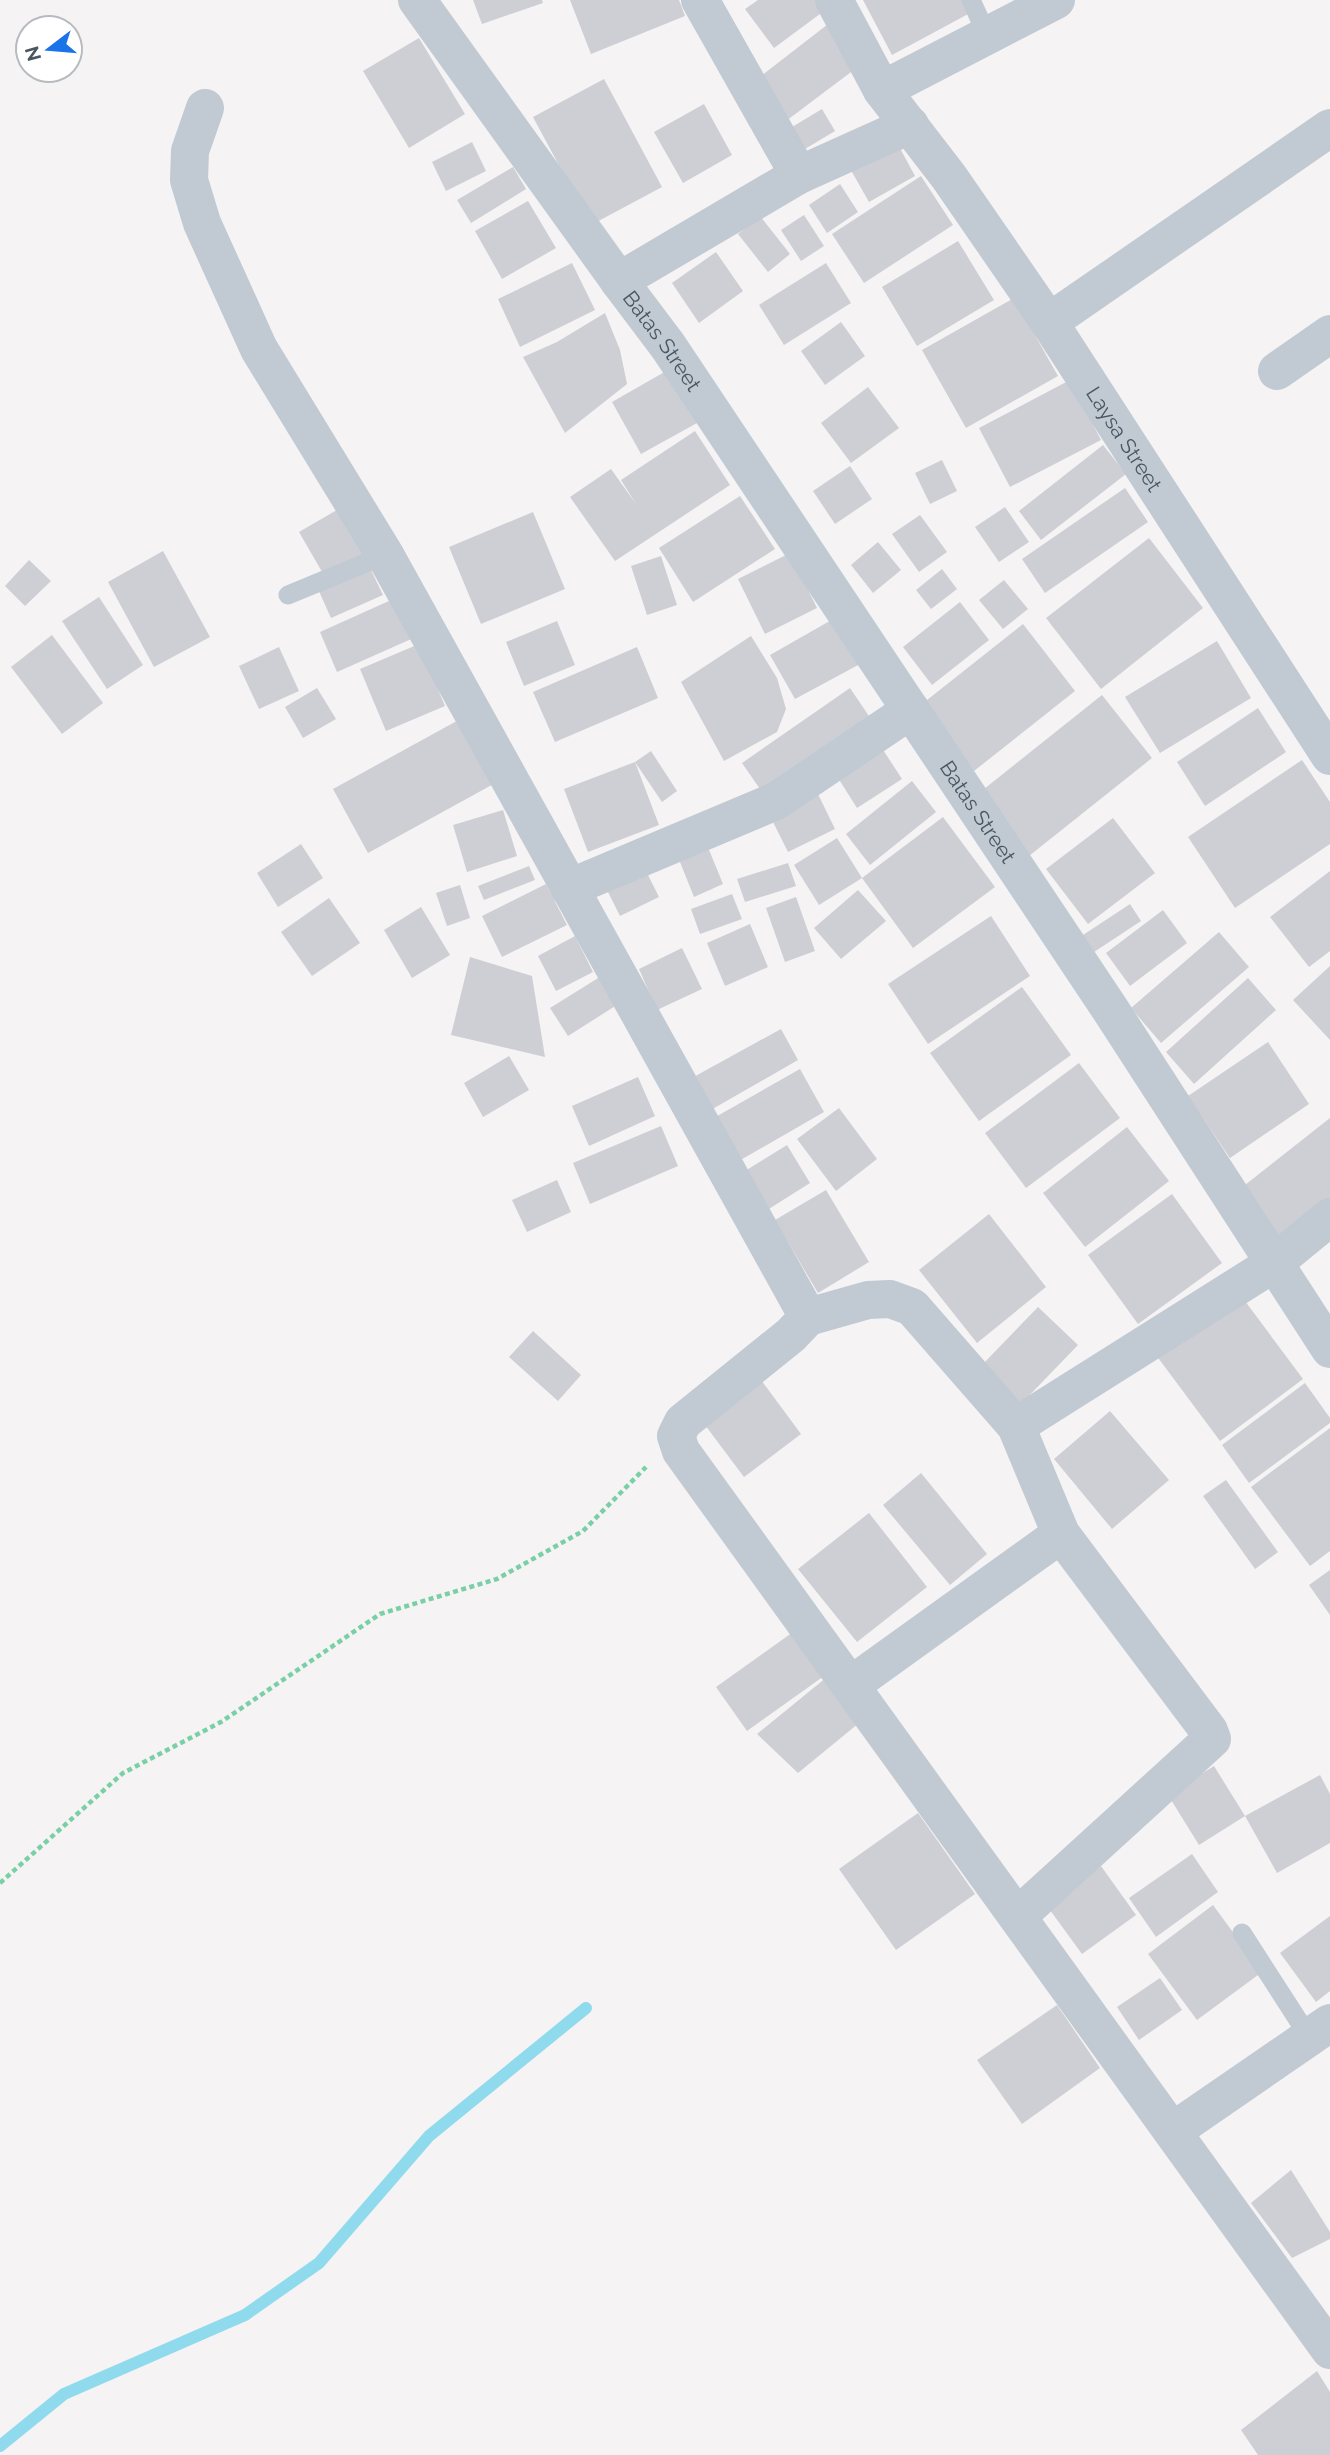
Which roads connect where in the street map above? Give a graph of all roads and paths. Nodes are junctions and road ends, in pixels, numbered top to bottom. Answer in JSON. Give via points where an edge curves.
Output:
{"nodes":[{"id":1,"x":417,"y":0,"type":"edge"},
{"id":2,"x":700,"y":0,"type":"edge"},
{"id":3,"x":834,"y":0,"type":"edge"},
{"id":4,"x":971,"y":0,"type":"edge"},
{"id":5,"x":1056,"y":0,"type":"edge"},
{"id":6,"x":987,"y":35,"type":"junction"},
{"id":7,"x":882,"y":90,"type":"junction"},
{"id":8,"x":205,"y":108,"type":"dead end"},
{"id":9,"x":910,"y":125,"type":"junction"},
{"id":10,"x":1330,"y":128,"type":"edge"},
{"id":11,"x":799,"y":175,"type":"junction"},
{"id":12,"x":619,"y":281,"type":"junction"},
{"id":13,"x":1049,"y":322,"type":"junction"},
{"id":14,"x":1330,"y":334,"type":"edge"},
{"id":15,"x":1277,"y":371,"type":"dead end"},
{"id":16,"x":385,"y":555,"type":"junction"},
{"id":17,"x":288,"y":595,"type":"dead end"},
{"id":18,"x":911,"y":710,"type":"junction"},
{"id":19,"x":1330,"y":756,"type":"edge"},
{"id":20,"x":569,"y":888,"type":"junction"},
{"id":21,"x":1330,"y":1217,"type":"edge"},
{"id":22,"x":1273,"y":1264,"type":"junction"},
{"id":23,"x":808,"y":1317,"type":"junction"},
{"id":24,"x":1330,"y":1349,"type":"edge"},
{"id":25,"x":1016,"y":1426,"type":"junction"},
{"id":26,"x":676,"y":1436,"type":"junction"},
{"id":27,"x":1061,"y":1534,"type":"junction"},
{"id":28,"x":851,"y":1685,"type":"junction"},
{"id":29,"x":0,"y":1883,"type":"edge"},
{"id":30,"x":1018,"y":1916,"type":"junction"},
{"id":31,"x":1241,"y":1933,"type":"dead end"},
{"id":32,"x":1320,"y":2030,"type":"edge"},
{"id":33,"x":1173,"y":2131,"type":"junction"},
{"id":34,"x":1328,"y":2343,"type":"edge"}],
"edges":[{"from":1,"to":12,"type":"street","name":"Batas Street"},
{"from":2,"to":11,"type":"street"},
{"from":3,"to":7,"type":"street","name":"Laysa Street"},
{"from":4,"to":6,"type":"lane"},
{"from":5,"to":6,"type":"street"},
{"from":6,"to":7,"type":"street"},
{"from":7,"to":9,"type":"street","name":"Laysa Street"},
{"from":8,"to":16,"type":"street","via":[[190,151],[189,180],[202,223],[259,349]]},
{"from":9,"to":11,"type":"street"},
{"from":9,"to":13,"type":"street","name":"Laysa Street"},
{"from":10,"to":13,"type":"street"},
{"from":11,"to":12,"type":"street"},
{"from":12,"to":18,"type":"street","name":"Batas Street","via":[[668,346]]},
{"from":13,"to":19,"type":"street","name":"Laysa Street"},
{"from":14,"to":15,"type":"street"},
{"from":16,"to":17,"type":"lane"},
{"from":16,"to":20,"type":"street"},
{"from":18,"to":20,"type":"street","via":[[776,801]]},
{"from":18,"to":22,"type":"street","name":"Batas Street"},
{"from":20,"to":23,"type":"street"},
{"from":21,"to":22,"type":"street"},
{"from":22,"to":24,"type":"street","name":"Batas Street"},
{"from":22,"to":25,"type":"street"},
{"from":23,"to":25,"type":"street","via":[[868,1300],[890,1299],[912,1307]]},
{"from":23,"to":26,"type":"street","via":[[683,1422]]},
{"from":25,"to":27,"type":"street"},
{"from":26,"to":28,"type":"street","via":[[681,1451]]},
{"from":26,"to":29,"type":"path","via":[[583,1531],[497,1579],[380,1614],[221,1722],[123,1773]]},
{"from":27,"to":28,"type":"street"},
{"from":27,"to":30,"type":"street","via":[[1212,1739]]},
{"from":28,"to":30,"type":"street"},
{"from":30,"to":33,"type":"street"},
{"from":31,"to":32,"type":"lane"},
{"from":32,"to":33,"type":"street"},
{"from":33,"to":34,"type":"street"}]}
